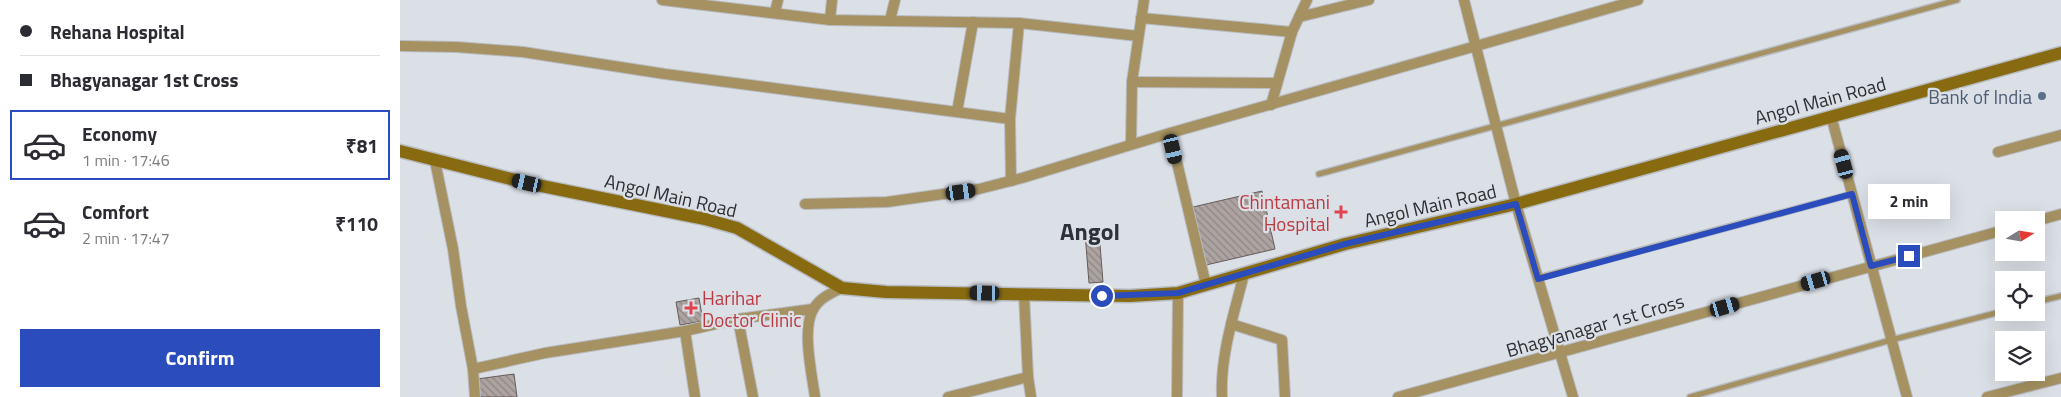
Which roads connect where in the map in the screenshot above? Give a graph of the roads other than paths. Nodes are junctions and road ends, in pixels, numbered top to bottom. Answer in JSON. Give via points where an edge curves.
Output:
{"nodes":[{"id":1,"x":662,"y":0,"type":"edge"},
{"id":2,"x":778,"y":0,"type":"edge"},
{"id":3,"x":832,"y":0,"type":"edge"},
{"id":4,"x":895,"y":0,"type":"edge"},
{"id":5,"x":1144,"y":0,"type":"edge"},
{"id":6,"x":1307,"y":0,"type":"edge"},
{"id":7,"x":1369,"y":0,"type":"edge"},
{"id":8,"x":1464,"y":0,"type":"edge"},
{"id":9,"x":1638,"y":0,"type":"edge"},
{"id":10,"x":1957,"y":0,"type":"edge"},
{"id":11,"x":691,"y":2,"type":"edge"},
{"id":12,"x":726,"y":4,"type":"edge"},
{"id":13,"x":776,"y":12,"type":"junction"},
{"id":14,"x":1299,"y":17,"type":"junction"},
{"id":15,"x":1141,"y":18,"type":"junction"},
{"id":16,"x":830,"y":20,"type":"junction"},
{"id":17,"x":890,"y":20,"type":"junction"},
{"id":18,"x":972,"y":22,"type":"junction"},
{"id":19,"x":1019,"y":23,"type":"junction"},
{"id":20,"x":1292,"y":32,"type":"junction"},
{"id":21,"x":1138,"y":36,"type":"junction"},
{"id":22,"x":400,"y":46,"type":"edge"},
{"id":23,"x":1475,"y":46,"type":"junction"},
{"id":24,"x":2061,"y":54,"type":"edge"},
{"id":25,"x":1132,"y":82,"type":"junction"},
{"id":26,"x":1277,"y":83,"type":"junction"},
{"id":27,"x":1271,"y":105,"type":"junction"},
{"id":28,"x":957,"y":112,"type":"junction"},
{"id":29,"x":1831,"y":116,"type":"junction"},
{"id":30,"x":1010,"y":118,"type":"junction"},
{"id":31,"x":1496,"y":127,"type":"junction"},
{"id":32,"x":1170,"y":133,"type":"junction"},
{"id":33,"x":2061,"y":135,"type":"edge"},
{"id":34,"x":1131,"y":144,"type":"junction"},
{"id":35,"x":400,"y":151,"type":"edge"},
{"id":36,"x":1998,"y":152,"type":"dead end"},
{"id":37,"x":435,"y":161,"type":"junction"},
{"id":38,"x":1318,"y":174,"type":"dead end"},
{"id":39,"x":1011,"y":181,"type":"junction"},
{"id":40,"x":1852,"y":194,"type":"junction"},
{"id":41,"x":805,"y":204,"type":"dead end"},
{"id":42,"x":1516,"y":204,"type":"junction"},
{"id":43,"x":2061,"y":214,"type":"edge"},
{"id":44,"x":2045,"y":218,"type":"edge"},
{"id":45,"x":1995,"y":232,"type":"edge"},
{"id":46,"x":1871,"y":266,"type":"junction"},
{"id":47,"x":1244,"y":274,"type":"junction"},
{"id":48,"x":1538,"y":279,"type":"junction"},
{"id":49,"x":1206,"y":285,"type":"junction"},
{"id":50,"x":842,"y":288,"type":"junction"},
{"id":51,"x":1178,"y":293,"type":"junction"},
{"id":52,"x":1024,"y":294,"type":"junction"},
{"id":53,"x":2061,"y":296,"type":"edge"},
{"id":54,"x":2045,"y":300,"type":"edge"},
{"id":55,"x":813,"y":309,"type":"junction"},
{"id":56,"x":1995,"y":313,"type":"edge"},
{"id":57,"x":738,"y":319,"type":"junction"},
{"id":58,"x":1231,"y":324,"type":"junction"},
{"id":59,"x":685,"y":331,"type":"junction"},
{"id":60,"x":1891,"y":340,"type":"junction"},
{"id":61,"x":1560,"y":353,"type":"junction"},
{"id":62,"x":473,"y":369,"type":"junction"},
{"id":63,"x":1028,"y":377,"type":"junction"},
{"id":64,"x":2061,"y":378,"type":"edge"},
{"id":65,"x":475,"y":397,"type":"edge"},
{"id":66,"x":695,"y":397,"type":"edge"},
{"id":67,"x":753,"y":397,"type":"edge"},
{"id":68,"x":815,"y":397,"type":"edge"},
{"id":69,"x":948,"y":397,"type":"edge"},
{"id":70,"x":1031,"y":397,"type":"edge"},
{"id":71,"x":1178,"y":397,"type":"edge"},
{"id":72,"x":1222,"y":397,"type":"edge"},
{"id":73,"x":1285,"y":397,"type":"edge"},
{"id":74,"x":1398,"y":397,"type":"edge"},
{"id":75,"x":1573,"y":397,"type":"edge"},
{"id":76,"x":1690,"y":397,"type":"edge"},
{"id":77,"x":1907,"y":397,"type":"edge"},
{"id":78,"x":1987,"y":397,"type":"edge"}],
"edges":[{"from":1,"to":11,"type":"street"},
{"from":2,"to":13,"type":"street"},
{"from":3,"to":16,"type":"street"},
{"from":4,"to":17,"type":"street"},
{"from":5,"to":15,"type":"street"},
{"from":6,"to":14,"type":"street"},
{"from":7,"to":14,"type":"street"},
{"from":8,"to":23,"type":"street"},
{"from":9,"to":23,"type":"street"},
{"from":10,"to":31,"type":"lane"},
{"from":11,"to":12,"type":"street"},
{"from":12,"to":13,"type":"street"},
{"from":13,"to":16,"type":"street"},
{"from":14,"to":20,"type":"street"},
{"from":15,"to":20,"type":"street"},
{"from":15,"to":21,"type":"street"},
{"from":16,"to":17,"type":"street"},
{"from":17,"to":18,"type":"street"},
{"from":18,"to":19,"type":"street"},
{"from":18,"to":28,"type":"street"},
{"from":19,"to":21,"type":"street"},
{"from":19,"to":30,"type":"street"},
{"from":20,"to":26,"type":"street"},
{"from":21,"to":25,"type":"street"},
{"from":22,"to":28,"type":"street","via":[[523,52]]},
{"from":23,"to":27,"type":"street"},
{"from":23,"to":31,"type":"street"},
{"from":24,"to":29,"type":"street","name":"Angol Main Road"},
{"from":25,"to":26,"type":"street"},
{"from":25,"to":34,"type":"street"},
{"from":26,"to":27,"type":"street"},
{"from":27,"to":32,"type":"street"},
{"from":28,"to":30,"type":"street"},
{"from":29,"to":40,"type":"street"},
{"from":29,"to":42,"type":"street","name":"Angol Main Road"},
{"from":30,"to":39,"type":"street"},
{"from":31,"to":38,"type":"lane"},
{"from":31,"to":42,"type":"street"},
{"from":32,"to":34,"type":"street"},
{"from":32,"to":49,"type":"street"},
{"from":33,"to":36,"type":"street"},
{"from":34,"to":39,"type":"street"},
{"from":35,"to":37,"type":"street","name":"Angol Main Road"},
{"from":37,"to":50,"type":"street","name":"Angol Main Road","via":[[737,228]]},
{"from":37,"to":62,"type":"street"},
{"from":39,"to":41,"type":"street","via":[[979,189],[887,202]]},
{"from":40,"to":46,"type":"street"},
{"from":40,"to":48,"type":"lane"},
{"from":42,"to":47,"type":"street","name":"Angol Main Road","via":[[1345,244]]},
{"from":42,"to":48,"type":"street"},
{"from":43,"to":44,"type":"street"},
{"from":45,"to":46,"type":"street","name":"Bhagyanagar 1st Cross"},
{"from":46,"to":60,"type":"street"},
{"from":46,"to":61,"type":"street","name":"Bhagyanagar 1st Cross"},
{"from":47,"to":49,"type":"street","name":"Angol Main Road"},
{"from":47,"to":58,"type":"street"},
{"from":48,"to":61,"type":"street"},
{"from":49,"to":51,"type":"street","name":"Angol Main Road"},
{"from":50,"to":52,"type":"street","name":"Angol Main Road","via":[[886,292]]},
{"from":50,"to":55,"type":"street","via":[[825,296]]},
{"from":51,"to":52,"type":"street","name":"Angol Main Road","via":[[1130,296]]},
{"from":51,"to":71,"type":"street"},
{"from":52,"to":63,"type":"street"},
{"from":53,"to":54,"type":"lane"},
{"from":55,"to":57,"type":"street"},
{"from":55,"to":68,"type":"street","via":[[808,328]]},
{"from":56,"to":60,"type":"lane"},
{"from":57,"to":59,"type":"street"},
{"from":57,"to":67,"type":"street"},
{"from":58,"to":72,"type":"street","via":[[1221,383]]},
{"from":58,"to":73,"type":"street","via":[[1282,340]]},
{"from":59,"to":62,"type":"street","via":[[545,353]]},
{"from":59,"to":66,"type":"street"},
{"from":60,"to":76,"type":"lane"},
{"from":60,"to":77,"type":"street"},
{"from":61,"to":74,"type":"street","name":"Bhagyanagar 1st Cross"},
{"from":61,"to":75,"type":"street"},
{"from":62,"to":65,"type":"street"},
{"from":63,"to":69,"type":"street"},
{"from":63,"to":70,"type":"street"},
{"from":64,"to":78,"type":"street"}]}
